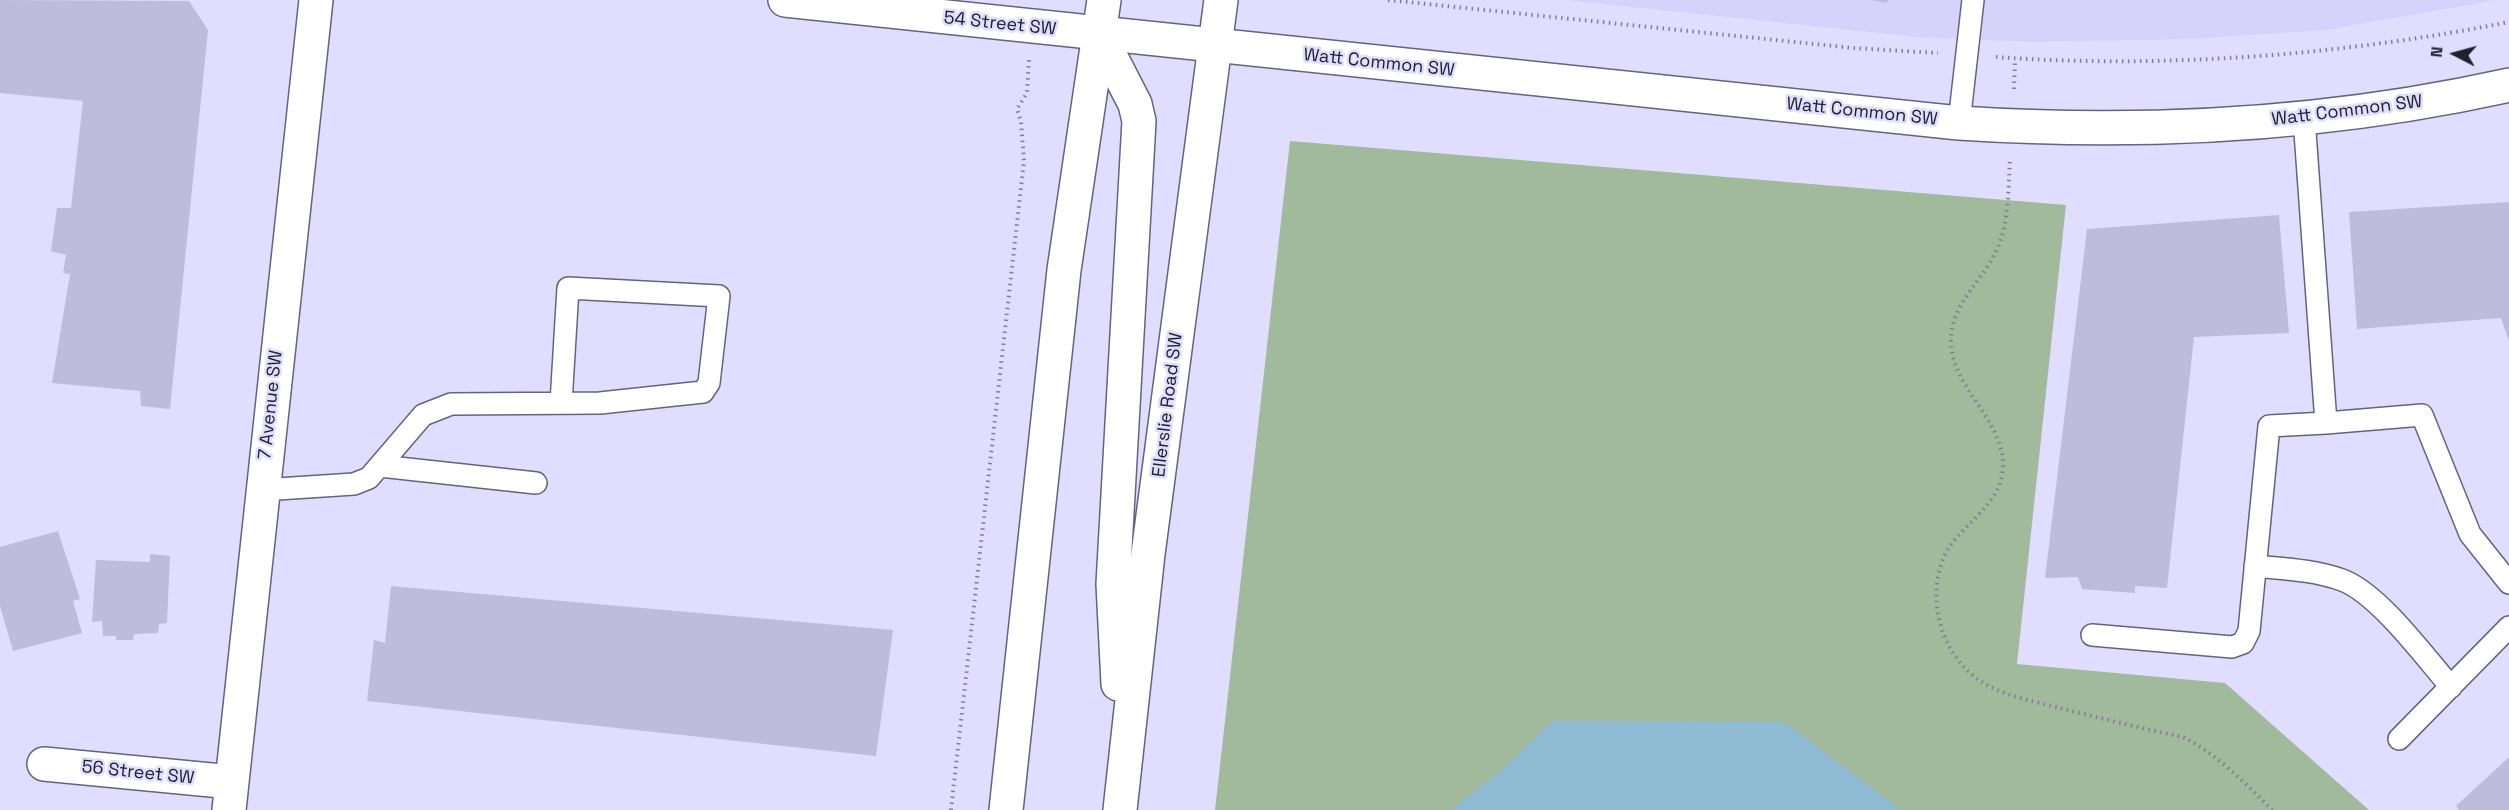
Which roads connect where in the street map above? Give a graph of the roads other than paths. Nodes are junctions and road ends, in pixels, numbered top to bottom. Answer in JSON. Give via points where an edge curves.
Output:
{"nodes":[{"id":1,"x":316,"y":0,"type":"edge"},
{"id":2,"x":785,"y":0,"type":"edge"},
{"id":3,"x":1104,"y":0,"type":"edge"},
{"id":4,"x":1202,"y":0,"type":"edge"},
{"id":5,"x":1221,"y":0,"type":"edge"},
{"id":6,"x":1972,"y":0,"type":"edge"},
{"id":7,"x":1099,"y":34,"type":"junction"},
{"id":8,"x":1215,"y":46,"type":"junction"},
{"id":9,"x":2509,"y":85,"type":"edge"},
{"id":10,"x":2304,"y":118,"type":"junction"},
{"id":11,"x":1959,"y":123,"type":"junction"},
{"id":12,"x":561,"y":403,"type":"junction"},
{"id":13,"x":2326,"y":423,"type":"junction"},
{"id":14,"x":380,"y":466,"type":"junction"},
{"id":15,"x":536,"y":483,"type":"dead end"},
{"id":16,"x":262,"y":490,"type":"junction"},
{"id":17,"x":2255,"y":566,"type":"junction"},
{"id":18,"x":2509,"y":583,"type":"edge"},
{"id":19,"x":2509,"y":627,"type":"edge"},
{"id":20,"x":2092,"y":634,"type":"dead end"},
{"id":21,"x":2451,"y":687,"type":"junction"},
{"id":22,"x":2399,"y":739,"type":"dead end"},
{"id":23,"x":44,"y":764,"type":"dead end"},
{"id":24,"x":230,"y":796,"type":"edge"},
{"id":25,"x":1122,"y":796,"type":"edge"},
{"id":26,"x":1006,"y":810,"type":"edge"}],
"edges":[{"from":1,"to":16,"type":"street","name":"7 Avenue SW"},
{"from":2,"to":7,"type":"street","name":"54 Street SW"},
{"from":3,"to":7,"type":"street"},
{"from":4,"to":8,"type":"street"},
{"from":5,"to":8,"type":"street","name":"Ellerslie Road SW"},
{"from":6,"to":11,"type":"lane"},
{"from":7,"to":8,"type":"street","name":"54 Street SW"},
{"from":7,"to":25,"type":"street","via":[[1135,104],[1138,121],[1113,584]]},
{"from":7,"to":26,"type":"street","via":[[1064,270]]},
{"from":8,"to":11,"type":"street","name":"Watt Common SW"},
{"from":8,"to":25,"type":"street","name":"Ellerslie Road SW","via":[[1148,554]]},
{"from":9,"to":10,"type":"street","name":"Watt Common SW","via":[[2385,109]]},
{"from":10,"to":11,"type":"street","name":"Watt Common SW","via":[[2125,129]]},
{"from":10,"to":13,"type":"lane"},
{"from":12,"to":12,"type":"lane","via":[[600,403],[703,392],[709,383],[719,296],[568,288]]},
{"from":12,"to":14,"type":"lane","via":[[451,404],[423,415]]},
{"from":13,"to":17,"type":"lane","via":[[2269,426]]},
{"from":13,"to":18,"type":"lane","via":[[2422,415],[2470,534]]},
{"from":14,"to":15,"type":"lane"},
{"from":14,"to":16,"type":"lane","via":[[369,478],[354,484]]},
{"from":16,"to":24,"type":"street","name":"7 Avenue SW"},
{"from":17,"to":20,"type":"lane","via":[[2248,631],[2243,643],[2232,646]]},
{"from":17,"to":21,"type":"lane","via":[[2314,572],[2345,581],[2370,595]]},
{"from":19,"to":21,"type":"lane"},
{"from":21,"to":22,"type":"lane"},
{"from":23,"to":24,"type":"street","name":"56 Street SW"}]}
